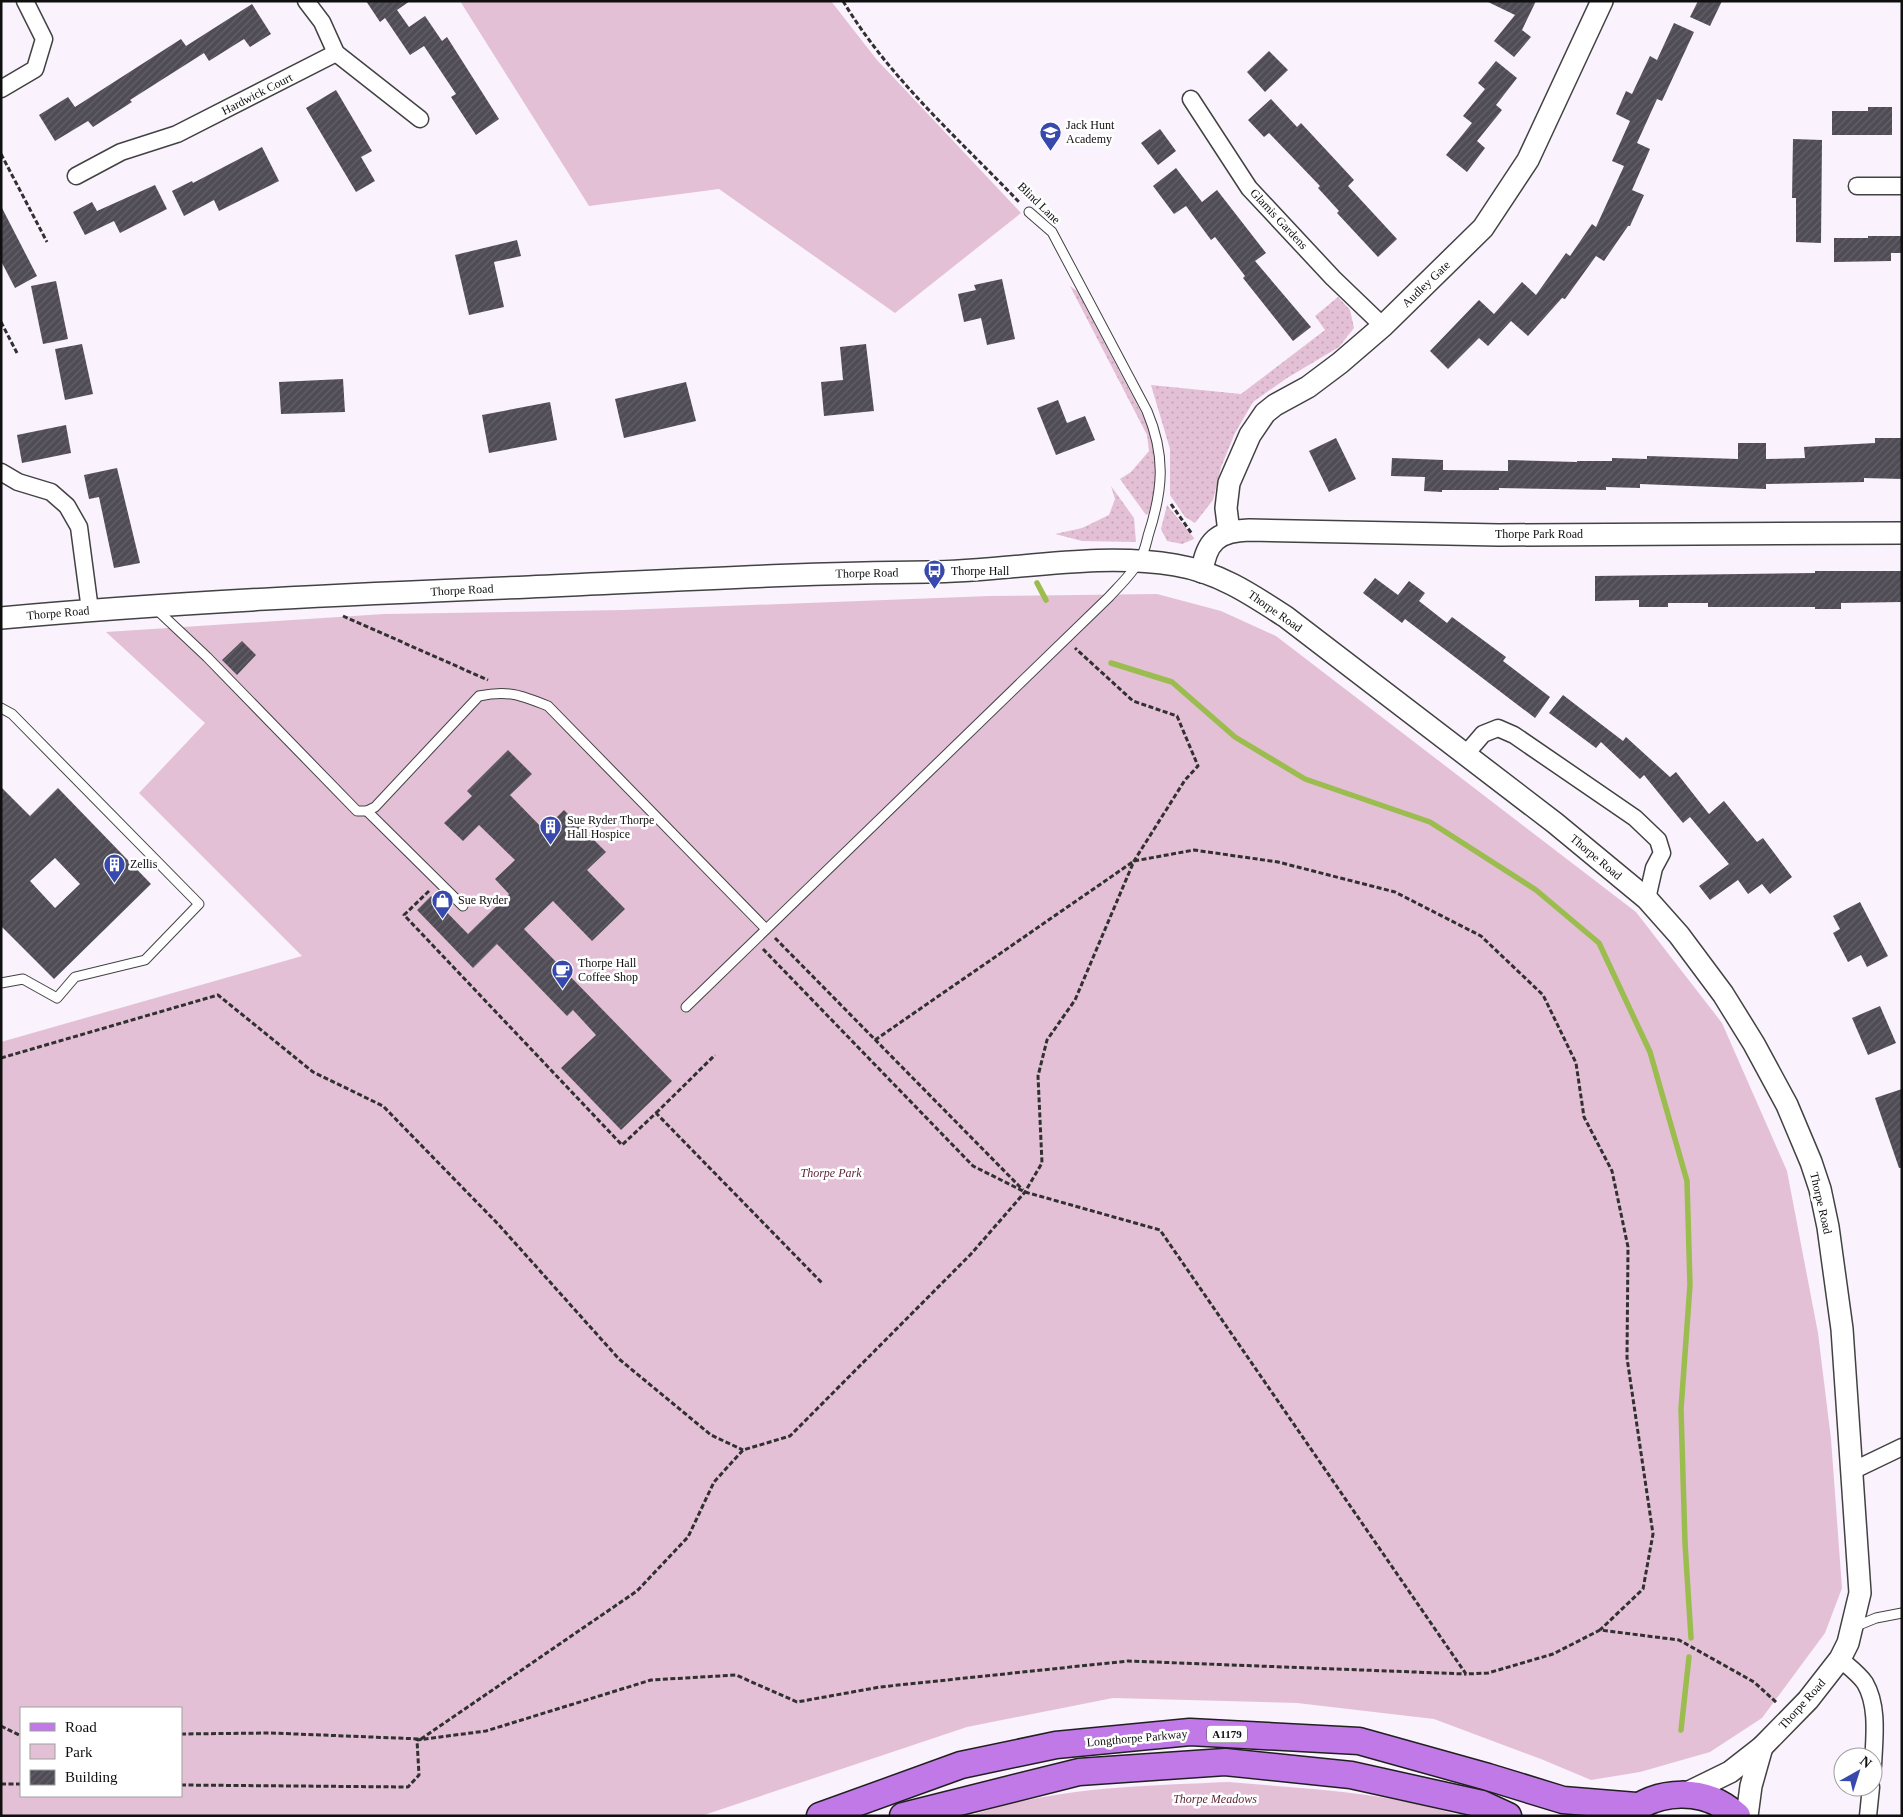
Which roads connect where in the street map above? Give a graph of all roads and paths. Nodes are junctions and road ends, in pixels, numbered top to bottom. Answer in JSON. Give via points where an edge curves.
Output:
{"nodes":[{"id":1,"x":25,"y":1,"type":"edge"},
{"id":2,"x":306,"y":1,"type":"edge"},
{"id":3,"x":843,"y":1,"type":"edge"},
{"id":4,"x":1602,"y":1,"type":"edge"},
{"id":5,"x":336,"y":53,"type":"junction"},
{"id":6,"x":1,"y":89,"type":"edge"},
{"id":7,"x":1190,"y":99,"type":"dead end"},
{"id":8,"x":420,"y":119,"type":"dead end"},
{"id":9,"x":1,"y":154,"type":"edge"},
{"id":10,"x":76,"y":176,"type":"dead end"},
{"id":11,"x":1857,"y":186,"type":"dead end"},
{"id":12,"x":1902,"y":186,"type":"edge"},
{"id":13,"x":1028,"y":212,"type":"joint"},
{"id":14,"x":48,"y":242,"type":"dead end"},
{"id":15,"x":1,"y":322,"type":"edge"},
{"id":16,"x":1383,"y":326,"type":"junction"},
{"id":17,"x":17,"y":353,"type":"dead end"},
{"id":18,"x":1,"y":472,"type":"edge"},
{"id":19,"x":1160,"y":489,"type":"junction"},
{"id":20,"x":1229,"y":532,"type":"junction"},
{"id":21,"x":1902,"y":533,"type":"edge"},
{"id":22,"x":1192,"y":534,"type":"dead end"},
{"id":23,"x":1140,"y":561,"type":"junction"},
{"id":24,"x":1202,"y":572,"type":"junction"},
{"id":25,"x":324,"y":596,"type":"junction"},
{"id":26,"x":153,"y":606,"type":"junction"},
{"id":27,"x":90,"y":610,"type":"junction"},
{"id":28,"x":1,"y":618,"type":"edge"},
{"id":29,"x":1066,"y":639,"type":"junction"},
{"id":30,"x":521,"y":694,"type":"junction"},
{"id":31,"x":1,"y":708,"type":"edge"},
{"id":32,"x":1466,"y":755,"type":"junction"},
{"id":33,"x":367,"y":811,"type":"junction"},
{"id":34,"x":1134,"y":861,"type":"junction"},
{"id":35,"x":438,"y":882,"type":"junction"},
{"id":36,"x":1646,"y":899,"type":"junction"},
{"id":37,"x":463,"y":906,"type":"dead end"},
{"id":38,"x":766,"y":929,"type":"junction"},
{"id":39,"x":754,"y":940,"type":"junction"},
{"id":40,"x":1,"y":983,"type":"edge"},
{"id":41,"x":686,"y":1007,"type":"dead end"},
{"id":42,"x":875,"y":1040,"type":"junction"},
{"id":43,"x":715,"y":1055,"type":"dead end"},
{"id":44,"x":1,"y":1058,"type":"edge"},
{"id":45,"x":656,"y":1113,"type":"junction"},
{"id":46,"x":1025,"y":1192,"type":"junction"},
{"id":47,"x":823,"y":1284,"type":"dead end"},
{"id":48,"x":1902,"y":1447,"type":"edge"},
{"id":49,"x":743,"y":1450,"type":"junction"},
{"id":50,"x":1852,"y":1471,"type":"junction"},
{"id":51,"x":1902,"y":1613,"type":"edge"},
{"id":52,"x":1854,"y":1627,"type":"junction"},
{"id":53,"x":1600,"y":1630,"type":"junction"},
{"id":54,"x":1840,"y":1659,"type":"junction"},
{"id":55,"x":1466,"y":1674,"type":"junction"},
{"id":56,"x":1792,"y":1717,"type":"junction"},
{"id":57,"x":1,"y":1726,"type":"edge"},
{"id":58,"x":182,"y":1734,"type":"edge"},
{"id":59,"x":20,"y":1736,"type":"edge"},
{"id":60,"x":421,"y":1740,"type":"junction"},
{"id":61,"x":1762,"y":1747,"type":"junction"},
{"id":62,"x":1873,"y":1747,"type":"edge"},
{"id":63,"x":1,"y":1784,"type":"edge"},
{"id":64,"x":20,"y":1784,"type":"edge"},
{"id":65,"x":182,"y":1785,"type":"edge"},
{"id":66,"x":1685,"y":1794,"type":"junction"},
{"id":67,"x":1870,"y":1797,"type":"edge"},
{"id":68,"x":1631,"y":1811,"type":"edge"},
{"id":69,"x":820,"y":1816,"type":"edge"},
{"id":70,"x":903,"y":1816,"type":"edge"},
{"id":71,"x":1508,"y":1816,"type":"edge"},
{"id":72,"x":1737,"y":1816,"type":"edge"},
{"id":73,"x":1747,"y":1816,"type":"edge"},
{"id":74,"x":1868,"y":1816,"type":"edge"}],
"edges":[{"from":1,"to":6,"type":"street","via":[[44,39],[40,54],[35,69]]},
{"from":2,"to":5,"type":"street","via":[[322,22]]},
{"from":3,"to":13,"type":"path","name":"Blind Lane","via":[[882,57]]},
{"from":4,"to":16,"type":"street","name":"Audley Gate","via":[[1528,160],[1483,228]]},
{"from":5,"to":8,"type":"street"},
{"from":5,"to":10,"type":"street","name":"Hardwick Court","via":[[178,134],[121,152]]},
{"from":7,"to":16,"type":"street","name":"Glamis Gardens","via":[[1249,188]]},
{"from":9,"to":14,"type":"path"},
{"from":11,"to":12,"type":"street"},
{"from":13,"to":19,"type":"lane","name":"Blind Lane","via":[[1052,232],[1147,411],[1157,435]]},
{"from":15,"to":17,"type":"path"},
{"from":16,"to":20,"type":"street","name":"Audley Gate","via":[[1315,382],[1265,414],[1250,435],[1229,483],[1226,508]]},
{"from":18,"to":27,"type":"street","via":[[18,482],[51,492],[67,506],[79,527]]},
{"from":19,"to":22,"type":"path"},
{"from":19,"to":23,"type":"lane","name":"Blind Lane","via":[[1158,508]]},
{"from":20,"to":21,"type":"street","name":"Thorpe Park Road","via":[[1266,529],[1499,535]]},
{"from":20,"to":24,"type":"street","via":[[1211,544],[1204,557]]},
{"from":23,"to":24,"type":"street","name":"Thorpe Road","via":[[1177,565]]},
{"from":23,"to":25,"type":"street","name":"Thorpe Road"},
{"from":23,"to":29,"type":"lane"},
{"from":24,"to":32,"type":"street","name":"Thorpe Road","via":[[1244,588],[1286,617]]},
{"from":25,"to":26,"type":"street","name":"Thorpe Road"},
{"from":25,"to":30,"type":"path","via":[[328,609]]},
{"from":26,"to":27,"type":"street","name":"Thorpe Road"},
{"from":26,"to":33,"type":"lane","via":[[207,657],[347,802],[357,811]]},
{"from":27,"to":28,"type":"street","name":"Thorpe Road"},
{"from":29,"to":34,"type":"path","via":[[1133,701],[1178,716],[1198,766],[1185,780]]},
{"from":29,"to":38,"type":"lane"},
{"from":30,"to":33,"type":"lane","via":[[500,692],[478,696],[375,807]]},
{"from":30,"to":38,"type":"lane","via":[[548,706]]},
{"from":31,"to":40,"type":"lane","via":[[12,714],[199,904],[145,960],[75,977],[57,998],[23,979]]},
{"from":32,"to":36,"type":"street","name":"Thorpe Road","via":[[1555,822]]},
{"from":32,"to":36,"type":"street","via":[[1483,734],[1498,728],[1514,735],[1635,818],[1658,840],[1662,853],[1654,868]]},
{"from":33,"to":35,"type":"lane"},
{"from":34,"to":42,"type":"path"},
{"from":34,"to":46,"type":"path","via":[[1075,1000],[1047,1040],[1038,1076],[1042,1162]]},
{"from":34,"to":53,"type":"path","via":[[1194,850],[1278,862],[1395,892],[1481,936],[1543,995],[1576,1063],[1584,1117],[1612,1171],[1628,1247],[1627,1358],[1653,1534],[1643,1588]]},
{"from":35,"to":37,"type":"lane"},
{"from":35,"to":45,"type":"path","via":[[404,915],[622,1146]]},
{"from":36,"to":50,"type":"street","name":"Thorpe Road","via":[[1691,950],[1723,994],[1787,1105],[1811,1162],[1820,1189],[1835,1274]]},
{"from":38,"to":39,"type":"lane"},
{"from":38,"to":42,"type":"path"},
{"from":39,"to":41,"type":"lane"},
{"from":39,"to":46,"type":"path","via":[[973,1166]]},
{"from":42,"to":46,"type":"path"},
{"from":43,"to":45,"type":"path"},
{"from":44,"to":49,"type":"path","via":[[218,995],[313,1072],[382,1106],[498,1224],[619,1359],[711,1435]]},
{"from":45,"to":47,"type":"path"},
{"from":46,"to":49,"type":"path","via":[[970,1254],[790,1436]]},
{"from":46,"to":55,"type":"path","via":[[1160,1230]]},
{"from":48,"to":50,"type":"street"},
{"from":49,"to":60,"type":"path","via":[[714,1482],[688,1537],[637,1591]]},
{"from":50,"to":52,"type":"street","name":"Thorpe Road","via":[[1860,1593]]},
{"from":51,"to":52,"type":"lane"},
{"from":52,"to":54,"type":"street","name":"Thorpe Road"},
{"from":53,"to":55,"type":"path","via":[[1554,1654],[1488,1673]]},
{"from":53,"to":56,"type":"path","via":[[1679,1640],[1754,1682]]},
{"from":54,"to":56,"type":"street","name":"Thorpe Road"},
{"from":54,"to":62,"type":"street","via":[[1864,1681],[1872,1697]]},
{"from":55,"to":60,"type":"path","via":[[1128,1661],[880,1687],[797,1702],[736,1675],[708,1676],[651,1680],[486,1731]]},
{"from":56,"to":61,"type":"street","name":"Thorpe Road"},
{"from":57,"to":59,"type":"path"},
{"from":58,"to":60,"type":"path","via":[[271,1732]]},
{"from":60,"to":65,"type":"path","via":[[417,1740],[419,1775],[408,1787]]},
{"from":61,"to":66,"type":"street","name":"Thorpe Road","via":[[1730,1772]]},
{"from":61,"to":73,"type":"street","name":"Thorpe Road"},
{"from":63,"to":64,"type":"path"},
{"from":66,"to":68,"type":"main road","via":[[1659,1797]]},
{"from":66,"to":72,"type":"main road","via":[[1708,1798]]},
{"from":67,"to":74,"type":"street"},
{"from":68,"to":69,"type":"main road","name":"Longthorpe Parkway","number":"A1179","via":[[1563,1800],[1359,1741],[1190,1732],[1056,1745],[961,1765]]},
{"from":70,"to":71,"type":"main road","via":[[1079,1772],[1225,1762],[1351,1775],[1482,1804]]}]}
